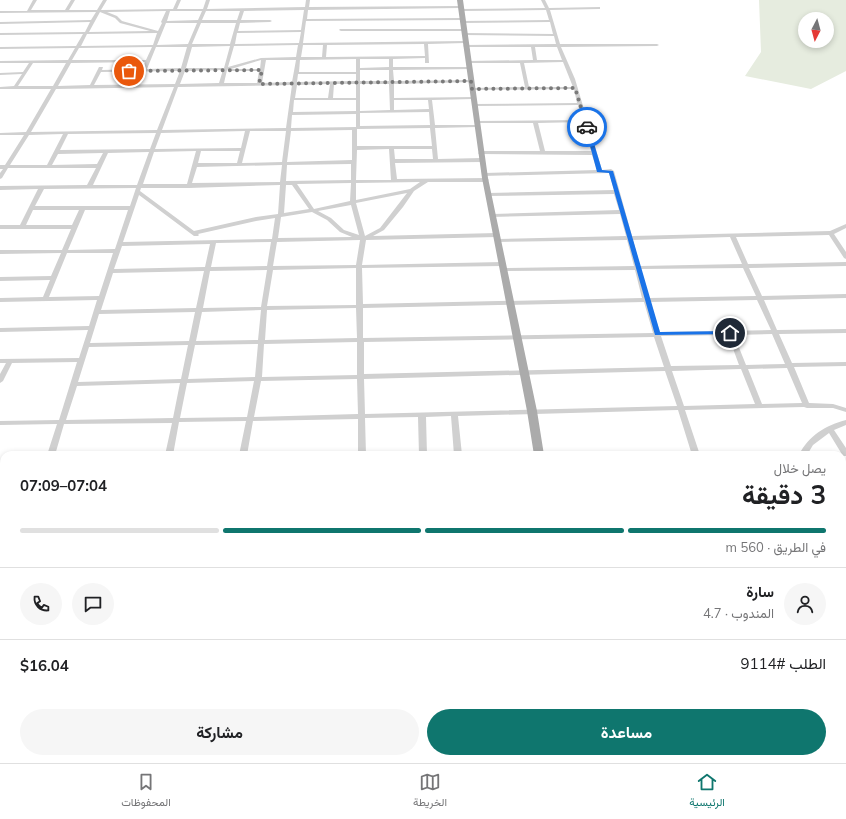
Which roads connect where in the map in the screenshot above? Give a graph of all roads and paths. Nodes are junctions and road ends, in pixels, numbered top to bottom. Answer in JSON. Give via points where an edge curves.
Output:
{"nodes":[{"id":1,"x":35,"y":0,"type":"edge"},
{"id":2,"x":72,"y":0,"type":"edge"},
{"id":3,"x":105,"y":0,"type":"edge"},
{"id":4,"x":179,"y":0,"type":"edge"},
{"id":5,"x":208,"y":0,"type":"edge"},
{"id":6,"x":308,"y":0,"type":"edge"},
{"id":7,"x":384,"y":0,"type":"edge"},
{"id":8,"x":418,"y":0,"type":"edge"},
{"id":9,"x":543,"y":0,"type":"edge"},
{"id":10,"x":460,"y":6,"type":"edge"},
{"id":11,"x":412,"y":7,"type":"junction"},
{"id":12,"x":418,"y":7,"type":"junction"},
{"id":13,"x":307,"y":8,"type":"junction"},
{"id":14,"x":368,"y":8,"type":"junction"},
{"id":15,"x":384,"y":8,"type":"junction"},
{"id":16,"x":548,"y":8,"type":"junction"},
{"id":17,"x":599,"y":8,"type":"dead end"},
{"id":18,"x":204,"y":9,"type":"junction"},
{"id":19,"x":242,"y":9,"type":"junction"},
{"id":20,"x":273,"y":9,"type":"junction"},
{"id":21,"x":99,"y":10,"type":"junction"},
{"id":22,"x":172,"y":10,"type":"junction"},
{"id":23,"x":29,"y":11,"type":"junction"},
{"id":24,"x":41,"y":11,"type":"junction"},
{"id":25,"x":66,"y":11,"type":"junction"},
{"id":26,"x":0,"y":12,"type":"edge"},
{"id":27,"x":412,"y":19,"type":"junction"},
{"id":28,"x":305,"y":20,"type":"junction"},
{"id":29,"x":342,"y":20,"type":"junction"},
{"id":30,"x":368,"y":20,"type":"junction"},
{"id":31,"x":93,"y":21,"type":"junction"},
{"id":32,"x":270,"y":21,"type":"junction"},
{"id":33,"x":552,"y":21,"type":"junction"},
{"id":34,"x":38,"y":22,"type":"junction"},
{"id":35,"x":163,"y":22,"type":"junction"},
{"id":36,"x":199,"y":22,"type":"junction"},
{"id":37,"x":239,"y":22,"type":"junction"},
{"id":38,"x":0,"y":23,"type":"edge"},
{"id":39,"x":42,"y":26,"type":"dead end"},
{"id":40,"x":47,"y":30,"type":"dead end"},
{"id":41,"x":341,"y":30,"type":"junction"},
{"id":42,"x":367,"y":30,"type":"junction"},
{"id":43,"x":412,"y":30,"type":"junction"},
{"id":44,"x":268,"y":31,"type":"junction"},
{"id":45,"x":303,"y":31,"type":"junction"},
{"id":46,"x":86,"y":32,"type":"junction"},
{"id":47,"x":159,"y":32,"type":"junction"},
{"id":48,"x":236,"y":32,"type":"junction"},
{"id":49,"x":464,"y":32,"type":"junction"},
{"id":50,"x":51,"y":33,"type":"junction"},
{"id":51,"x":0,"y":34,"type":"edge"},
{"id":52,"x":555,"y":34,"type":"junction"},
{"id":53,"x":426,"y":42,"type":"junction"},
{"id":54,"x":325,"y":43,"type":"junction"},
{"id":55,"x":339,"y":43,"type":"junction"},
{"id":56,"x":301,"y":44,"type":"junction"},
{"id":57,"x":657,"y":44,"type":"dead end"},
{"id":58,"x":190,"y":45,"type":"junction"},
{"id":59,"x":233,"y":45,"type":"junction"},
{"id":60,"x":533,"y":45,"type":"junction"},
{"id":61,"x":558,"y":45,"type":"junction"},
{"id":62,"x":153,"y":46,"type":"junction"},
{"id":63,"x":78,"y":47,"type":"junction"},
{"id":64,"x":0,"y":48,"type":"edge"},
{"id":65,"x":427,"y":57,"type":"junction"},
{"id":66,"x":324,"y":58,"type":"junction"},
{"id":67,"x":358,"y":58,"type":"junction"},
{"id":68,"x":391,"y":58,"type":"junction"},
{"id":69,"x":264,"y":59,"type":"junction"},
{"id":70,"x":299,"y":59,"type":"junction"},
{"id":71,"x":104,"y":61,"type":"junction"},
{"id":72,"x":147,"y":61,"type":"junction"},
{"id":73,"x":564,"y":61,"type":"junction"},
{"id":74,"x":0,"y":62,"type":"edge"},
{"id":75,"x":32,"y":62,"type":"junction"},
{"id":76,"x":70,"y":62,"type":"junction"},
{"id":77,"x":522,"y":62,"type":"junction"},
{"id":78,"x":535,"y":62,"type":"junction"},
{"id":79,"x":468,"y":65,"type":"junction"},
{"id":80,"x":391,"y":68,"type":"junction"},
{"id":81,"x":427,"y":68,"type":"junction"},
{"id":82,"x":225,"y":70,"type":"junction"},
{"id":83,"x":262,"y":70,"type":"junction"},
{"id":84,"x":144,"y":71,"type":"junction"},
{"id":85,"x":183,"y":71,"type":"junction"},
{"id":86,"x":358,"y":71,"type":"junction"},
{"id":87,"x":100,"y":72,"type":"junction"},
{"id":88,"x":24,"y":73,"type":"junction"},
{"id":89,"x":297,"y":73,"type":"junction"},
{"id":90,"x":0,"y":74,"type":"edge"},
{"id":91,"x":392,"y":82,"type":"junction"},
{"id":92,"x":332,"y":83,"type":"junction"},
{"id":93,"x":358,"y":83,"type":"junction"},
{"id":94,"x":221,"y":84,"type":"junction"},
{"id":95,"x":259,"y":84,"type":"junction"},
{"id":96,"x":295,"y":84,"type":"junction"},
{"id":97,"x":177,"y":85,"type":"junction"},
{"id":98,"x":471,"y":85,"type":"junction"},
{"id":99,"x":55,"y":87,"type":"junction"},
{"id":100,"x":91,"y":87,"type":"junction"},
{"id":101,"x":0,"y":88,"type":"edge"},
{"id":102,"x":15,"y":88,"type":"junction"},
{"id":103,"x":527,"y":88,"type":"junction"},
{"id":104,"x":575,"y":88,"type":"junction"},
{"id":105,"x":293,"y":99,"type":"junction"},
{"id":106,"x":330,"y":99,"type":"junction"},
{"id":107,"x":358,"y":99,"type":"junction"},
{"id":108,"x":392,"y":99,"type":"junction"},
{"id":109,"x":430,"y":99,"type":"junction"},
{"id":110,"x":474,"y":101,"type":"junction"},
{"id":111,"x":580,"y":104,"type":"junction"},
{"id":112,"x":431,"y":110,"type":"junction"},
{"id":113,"x":392,"y":111,"type":"junction"},
{"id":114,"x":358,"y":112,"type":"junction"},
{"id":115,"x":291,"y":114,"type":"junction"},
{"id":116,"x":585,"y":121,"type":"junction"},
{"id":117,"x":536,"y":122,"type":"junction"},
{"id":118,"x":477,"y":124,"type":"junction"},
{"id":119,"x":433,"y":127,"type":"junction"},
{"id":120,"x":357,"y":128,"type":"junction"},
{"id":121,"x":248,"y":129,"type":"junction"},
{"id":122,"x":289,"y":129,"type":"junction"},
{"id":123,"x":159,"y":131,"type":"junction"},
{"id":124,"x":28,"y":133,"type":"junction"},
{"id":125,"x":66,"y":133,"type":"junction"},
{"id":126,"x":0,"y":134,"type":"edge"},
{"id":127,"x":435,"y":147,"type":"junction"},
{"id":128,"x":355,"y":148,"type":"junction"},
{"id":129,"x":391,"y":148,"type":"junction"},
{"id":130,"x":199,"y":149,"type":"junction"},
{"id":131,"x":243,"y":149,"type":"junction"},
{"id":132,"x":152,"y":150,"type":"junction"},
{"id":133,"x":57,"y":152,"type":"junction"},
{"id":134,"x":106,"y":152,"type":"junction"},
{"id":135,"x":543,"y":153,"type":"junction"},
{"id":136,"x":594,"y":153,"type":"junction"},
{"id":137,"x":482,"y":157,"type":"junction"},
{"id":138,"x":436,"y":160,"type":"junction"},
{"id":139,"x":392,"y":161,"type":"junction"},
{"id":140,"x":354,"y":162,"type":"junction"},
{"id":141,"x":285,"y":163,"type":"junction"},
{"id":142,"x":240,"y":164,"type":"junction"},
{"id":143,"x":195,"y":165,"type":"junction"},
{"id":144,"x":7,"y":166,"type":"junction"},
{"id":145,"x":49,"y":166,"type":"junction"},
{"id":146,"x":99,"y":166,"type":"junction"},
{"id":147,"x":0,"y":167,"type":"edge"},
{"id":148,"x":600,"y":172,"type":"junction"},
{"id":149,"x":0,"y":177,"type":"edge"},
{"id":150,"x":485,"y":178,"type":"junction"},
{"id":151,"x":394,"y":181,"type":"junction"},
{"id":152,"x":427,"y":181,"type":"junction"},
{"id":153,"x":354,"y":182,"type":"junction"},
{"id":154,"x":282,"y":184,"type":"junction"},
{"id":155,"x":294,"y":184,"type":"junction"},
{"id":156,"x":189,"y":186,"type":"junction"},
{"id":157,"x":42,"y":187,"type":"junction"},
{"id":158,"x":89,"y":187,"type":"junction"},
{"id":159,"x":0,"y":188,"type":"edge"},
{"id":160,"x":138,"y":189,"type":"junction"},
{"id":161,"x":412,"y":190,"type":"junction"},
{"id":162,"x":616,"y":192,"type":"junction"},
{"id":163,"x":488,"y":195,"type":"junction"},
{"id":164,"x":353,"y":203,"type":"junction"},
{"id":165,"x":32,"y":208,"type":"junction"},
{"id":166,"x":132,"y":208,"type":"junction"},
{"id":167,"x":82,"y":209,"type":"junction"},
{"id":168,"x":313,"y":211,"type":"junction"},
{"id":169,"x":622,"y":212,"type":"junction"},
{"id":170,"x":279,"y":216,"type":"junction"},
{"id":171,"x":493,"y":216,"type":"junction"},
{"id":172,"x":74,"y":226,"type":"junction"},
{"id":173,"x":846,"y":226,"type":"edge"},
{"id":174,"x":0,"y":227,"type":"edge"},
{"id":175,"x":22,"y":227,"type":"junction"},
{"id":176,"x":193,"y":233,"type":"junction"},
{"id":177,"x":831,"y":233,"type":"junction"},
{"id":178,"x":732,"y":236,"type":"junction"},
{"id":179,"x":497,"y":238,"type":"junction"},
{"id":180,"x":629,"y":238,"type":"junction"},
{"id":181,"x":363,"y":239,"type":"junction"},
{"id":182,"x":273,"y":240,"type":"junction"},
{"id":183,"x":210,"y":242,"type":"junction"},
{"id":184,"x":119,"y":244,"type":"junction"},
{"id":185,"x":117,"y":251,"type":"junction"},
{"id":186,"x":0,"y":252,"type":"edge"},
{"id":187,"x":63,"y":252,"type":"junction"},
{"id":188,"x":846,"y":257,"type":"edge"},
{"id":189,"x":846,"y":264,"type":"edge"},
{"id":190,"x":359,"y":266,"type":"junction"},
{"id":191,"x":745,"y":266,"type":"junction"},
{"id":192,"x":503,"y":267,"type":"junction"},
{"id":193,"x":269,"y":268,"type":"junction"},
{"id":194,"x":638,"y":268,"type":"junction"},
{"id":195,"x":208,"y":269,"type":"junction"},
{"id":196,"x":110,"y":271,"type":"junction"},
{"id":197,"x":53,"y":278,"type":"junction"},
{"id":198,"x":0,"y":279,"type":"edge"},
{"id":199,"x":846,"y":296,"type":"edge"},
{"id":200,"x":101,"y":298,"type":"junction"},
{"id":201,"x":760,"y":298,"type":"junction"},
{"id":202,"x":45,"y":299,"type":"junction"},
{"id":203,"x":0,"y":300,"type":"edge"},
{"id":204,"x":646,"y":300,"type":"junction"},
{"id":205,"x":510,"y":302,"type":"junction"},
{"id":206,"x":359,"y":305,"type":"junction"},
{"id":207,"x":264,"y":308,"type":"junction"},
{"id":208,"x":199,"y":309,"type":"junction"},
{"id":209,"x":97,"y":312,"type":"junction"},
{"id":210,"x":92,"y":328,"type":"junction"},
{"id":211,"x":0,"y":330,"type":"edge"},
{"id":212,"x":846,"y":331,"type":"edge"},
{"id":213,"x":775,"y":332,"type":"junction"},
{"id":214,"x":730,"y":333,"type":"junction"},
{"id":215,"x":657,"y":334,"type":"junction"},
{"id":216,"x":517,"y":336,"type":"junction"},
{"id":217,"x":360,"y":340,"type":"junction"},
{"id":218,"x":261,"y":342,"type":"junction"},
{"id":219,"x":192,"y":343,"type":"junction"},
{"id":220,"x":86,"y":345,"type":"junction"},
{"id":221,"x":82,"y":360,"type":"junction"},
{"id":222,"x":0,"y":361,"type":"edge"},
{"id":223,"x":10,"y":361,"type":"junction"},
{"id":224,"x":846,"y":364,"type":"edge"},
{"id":225,"x":790,"y":366,"type":"junction"},
{"id":226,"x":744,"y":367,"type":"junction"},
{"id":227,"x":669,"y":369,"type":"junction"},
{"id":228,"x":525,"y":373,"type":"junction"},
{"id":229,"x":360,"y":378,"type":"junction"},
{"id":230,"x":258,"y":380,"type":"junction"},
{"id":231,"x":0,"y":381,"type":"edge"},
{"id":232,"x":184,"y":382,"type":"junction"},
{"id":233,"x":74,"y":384,"type":"junction"},
{"id":234,"x":759,"y":406,"type":"junction"},
{"id":235,"x":807,"y":406,"type":"junction"},
{"id":236,"x":681,"y":408,"type":"junction"},
{"id":237,"x":846,"y":410,"type":"edge"},
{"id":238,"x":532,"y":411,"type":"junction"},
{"id":239,"x":454,"y":414,"type":"junction"},
{"id":240,"x":422,"y":415,"type":"junction"},
{"id":241,"x":361,"y":417,"type":"junction"},
{"id":242,"x":250,"y":419,"type":"junction"},
{"id":243,"x":176,"y":421,"type":"junction"},
{"id":244,"x":846,"y":422,"type":"edge"},
{"id":245,"x":62,"y":423,"type":"junction"},
{"id":246,"x":0,"y":424,"type":"edge"},
{"id":247,"x":830,"y":429,"type":"junction"},
{"id":248,"x":52,"y":451,"type":"edge"},
{"id":249,"x":170,"y":451,"type":"edge"},
{"id":250,"x":244,"y":451,"type":"edge"},
{"id":251,"x":362,"y":451,"type":"edge"},
{"id":252,"x":423,"y":451,"type":"edge"},
{"id":253,"x":458,"y":451,"type":"edge"},
{"id":254,"x":538,"y":451,"type":"edge"},
{"id":255,"x":695,"y":451,"type":"edge"},
{"id":256,"x":805,"y":451,"type":"edge"},
{"id":257,"x":844,"y":451,"type":"edge"}],
"edges":[{"from":1,"to":23,"type":"street"},
{"from":2,"to":25,"type":"street"},
{"from":3,"to":21,"type":"street"},
{"from":4,"to":22,"type":"street"},
{"from":5,"to":18,"type":"street"},
{"from":6,"to":13,"type":"street"},
{"from":7,"to":15,"type":"street"},
{"from":8,"to":12,"type":"street"},
{"from":9,"to":16,"type":"street"},
{"from":10,"to":12,"type":"street"},
{"from":10,"to":16,"type":"street"},
{"from":10,"to":49,"type":"main road"},
{"from":11,"to":12,"type":"street"},
{"from":11,"to":15,"type":"street"},
{"from":11,"to":27,"type":"street"},
{"from":13,"to":14,"type":"street"},
{"from":13,"to":20,"type":"street"},
{"from":13,"to":28,"type":"street"},
{"from":14,"to":15,"type":"street"},
{"from":14,"to":30,"type":"street"},
{"from":16,"to":17,"type":"street"},
{"from":16,"to":33,"type":"street"},
{"from":18,"to":19,"type":"street"},
{"from":18,"to":22,"type":"street"},
{"from":18,"to":36,"type":"street"},
{"from":19,"to":20,"type":"street"},
{"from":19,"to":37,"type":"street"},
{"from":20,"to":32,"type":"street"},
{"from":21,"to":22,"type":"street"},
{"from":21,"to":25,"type":"street"},
{"from":21,"to":31,"type":"street"},
{"from":21,"to":47,"type":"street","via":[[121,22]]},
{"from":22,"to":35,"type":"street"},
{"from":23,"to":24,"type":"street"},
{"from":23,"to":26,"type":"street"},
{"from":24,"to":25,"type":"street"},
{"from":24,"to":34,"type":"street"},
{"from":27,"to":30,"type":"street"},
{"from":27,"to":43,"type":"street"},
{"from":27,"to":49,"type":"street"},
{"from":28,"to":29,"type":"street"},
{"from":28,"to":45,"type":"street"},
{"from":29,"to":30,"type":"street"},
{"from":29,"to":41,"type":"street"},
{"from":30,"to":42,"type":"street"},
{"from":31,"to":34,"type":"street"},
{"from":31,"to":46,"type":"street"},
{"from":32,"to":37,"type":"street"},
{"from":32,"to":44,"type":"street"},
{"from":33,"to":49,"type":"street"},
{"from":33,"to":52,"type":"street"},
{"from":34,"to":38,"type":"street"},
{"from":34,"to":39,"type":"street"},
{"from":35,"to":36,"type":"street"},
{"from":35,"to":47,"type":"street"},
{"from":36,"to":37,"type":"street"},
{"from":36,"to":58,"type":"street"},
{"from":37,"to":48,"type":"street"},
{"from":40,"to":50,"type":"street"},
{"from":41,"to":42,"type":"street"},
{"from":41,"to":55,"type":"street"},
{"from":42,"to":43,"type":"street"},
{"from":43,"to":49,"type":"street"},
{"from":44,"to":45,"type":"street"},
{"from":44,"to":48,"type":"street"},
{"from":45,"to":56,"type":"street"},
{"from":46,"to":47,"type":"street"},
{"from":46,"to":50,"type":"street"},
{"from":46,"to":63,"type":"street"},
{"from":47,"to":62,"type":"street"},
{"from":48,"to":59,"type":"street"},
{"from":49,"to":52,"type":"street"},
{"from":49,"to":53,"type":"street"},
{"from":49,"to":60,"type":"street"},
{"from":49,"to":79,"type":"main road"},
{"from":50,"to":51,"type":"street"},
{"from":52,"to":61,"type":"street"},
{"from":53,"to":55,"type":"street"},
{"from":53,"to":65,"type":"street"},
{"from":54,"to":55,"type":"street"},
{"from":54,"to":56,"type":"street"},
{"from":54,"to":66,"type":"street"},
{"from":56,"to":59,"type":"street"},
{"from":56,"to":70,"type":"street"},
{"from":57,"to":61,"type":"street"},
{"from":58,"to":59,"type":"street"},
{"from":58,"to":62,"type":"street"},
{"from":58,"to":85,"type":"street"},
{"from":59,"to":82,"type":"street"},
{"from":60,"to":61,"type":"street"},
{"from":60,"to":78,"type":"street"},
{"from":61,"to":73,"type":"street"},
{"from":62,"to":63,"type":"street"},
{"from":62,"to":72,"type":"street"},
{"from":63,"to":64,"type":"street"},
{"from":63,"to":76,"type":"street"},
{"from":65,"to":68,"type":"street"},
{"from":65,"to":81,"type":"street"},
{"from":66,"to":67,"type":"street"},
{"from":66,"to":70,"type":"street"},
{"from":67,"to":68,"type":"street"},
{"from":67,"to":86,"type":"street"},
{"from":68,"to":80,"type":"street"},
{"from":69,"to":70,"type":"street"},
{"from":69,"to":82,"type":"street"},
{"from":69,"to":83,"type":"street"},
{"from":70,"to":89,"type":"street"},
{"from":71,"to":72,"type":"street"},
{"from":71,"to":76,"type":"street"},
{"from":71,"to":87,"type":"street"},
{"from":72,"to":84,"type":"street"},
{"from":73,"to":78,"type":"street"},
{"from":73,"to":104,"type":"street"},
{"from":74,"to":75,"type":"street"},
{"from":75,"to":76,"type":"street"},
{"from":75,"to":88,"type":"street"},
{"from":76,"to":99,"type":"street"},
{"from":77,"to":78,"type":"street"},
{"from":77,"to":79,"type":"street"},
{"from":77,"to":103,"type":"street"},
{"from":79,"to":81,"type":"street"},
{"from":79,"to":98,"type":"main road"},
{"from":80,"to":81,"type":"street"},
{"from":80,"to":86,"type":"street"},
{"from":80,"to":91,"type":"street"},
{"from":82,"to":83,"type":"street"},
{"from":82,"to":85,"type":"street"},
{"from":82,"to":94,"type":"street"},
{"from":83,"to":95,"type":"street"},
{"from":84,"to":85,"type":"street"},
{"from":84,"to":87,"type":"street"},
{"from":85,"to":97,"type":"street"},
{"from":86,"to":89,"type":"street"},
{"from":86,"to":93,"type":"street"},
{"from":87,"to":100,"type":"street"},
{"from":88,"to":90,"type":"street"},
{"from":88,"to":102,"type":"street"},
{"from":89,"to":96,"type":"street"},
{"from":91,"to":93,"type":"street"},
{"from":91,"to":98,"type":"street"},
{"from":91,"to":108,"type":"street"},
{"from":92,"to":93,"type":"street"},
{"from":92,"to":96,"type":"street"},
{"from":92,"to":106,"type":"street"},
{"from":93,"to":107,"type":"street"},
{"from":94,"to":95,"type":"street"},
{"from":94,"to":97,"type":"street"},
{"from":95,"to":96,"type":"street"},
{"from":96,"to":105,"type":"street"},
{"from":97,"to":100,"type":"street"},
{"from":97,"to":123,"type":"street"},
{"from":98,"to":103,"type":"street"},
{"from":98,"to":110,"type":"main road"},
{"from":99,"to":100,"type":"street"},
{"from":99,"to":102,"type":"street"},
{"from":99,"to":124,"type":"street"},
{"from":101,"to":102,"type":"street"},
{"from":103,"to":104,"type":"street"},
{"from":104,"to":111,"type":"street"},
{"from":105,"to":106,"type":"street"},
{"from":105,"to":115,"type":"street"},
{"from":106,"to":107,"type":"street"},
{"from":107,"to":114,"type":"street"},
{"from":108,"to":109,"type":"street"},
{"from":108,"to":113,"type":"street"},
{"from":109,"to":110,"type":"street"},
{"from":109,"to":112,"type":"street"},
{"from":110,"to":111,"type":"street"},
{"from":110,"to":118,"type":"main road"},
{"from":111,"to":116,"type":"street"},
{"from":112,"to":113,"type":"street"},
{"from":112,"to":119,"type":"street"},
{"from":113,"to":114,"type":"street"},
{"from":114,"to":115,"type":"street"},
{"from":114,"to":120,"type":"street"},
{"from":115,"to":122,"type":"street"},
{"from":116,"to":117,"type":"street"},
{"from":116,"to":136,"type":"street"},
{"from":117,"to":118,"type":"street"},
{"from":117,"to":135,"type":"street"},
{"from":118,"to":119,"type":"street"},
{"from":118,"to":137,"type":"main road"},
{"from":119,"to":120,"type":"street"},
{"from":119,"to":127,"type":"street"},
{"from":120,"to":122,"type":"street"},
{"from":120,"to":128,"type":"street"},
{"from":121,"to":122,"type":"street"},
{"from":121,"to":123,"type":"street"},
{"from":121,"to":131,"type":"street"},
{"from":122,"to":141,"type":"street"},
{"from":123,"to":125,"type":"street"},
{"from":123,"to":132,"type":"street"},
{"from":124,"to":125,"type":"street"},
{"from":124,"to":126,"type":"street"},
{"from":124,"to":144,"type":"street"},
{"from":125,"to":133,"type":"street"},
{"from":127,"to":129,"type":"street"},
{"from":127,"to":138,"type":"street"},
{"from":128,"to":129,"type":"street"},
{"from":128,"to":140,"type":"street"},
{"from":129,"to":139,"type":"street"},
{"from":130,"to":131,"type":"street"},
{"from":130,"to":132,"type":"street"},
{"from":130,"to":143,"type":"street"},
{"from":131,"to":142,"type":"street"},
{"from":132,"to":134,"type":"street"},
{"from":132,"to":160,"type":"street"},
{"from":133,"to":134,"type":"street"},
{"from":133,"to":145,"type":"street"},
{"from":134,"to":146,"type":"street"},
{"from":135,"to":136,"type":"street"},
{"from":135,"to":137,"type":"street"},
{"from":136,"to":148,"type":"street"},
{"from":137,"to":138,"type":"street"},
{"from":137,"to":150,"type":"main road"},
{"from":138,"to":139,"type":"street"},
{"from":139,"to":151,"type":"street"},
{"from":140,"to":141,"type":"street"},
{"from":140,"to":153,"type":"street"},
{"from":141,"to":142,"type":"street"},
{"from":141,"to":154,"type":"street"},
{"from":142,"to":143,"type":"street"},
{"from":143,"to":156,"type":"street"},
{"from":144,"to":145,"type":"street"},
{"from":144,"to":147,"type":"street"},
{"from":144,"to":149,"type":"street"},
{"from":145,"to":146,"type":"street"},
{"from":146,"to":158,"type":"street"},
{"from":148,"to":150,"type":"street"},
{"from":148,"to":162,"type":"street","via":[[611,171]]},
{"from":150,"to":152,"type":"street"},
{"from":150,"to":163,"type":"main road"},
{"from":151,"to":152,"type":"street"},
{"from":151,"to":153,"type":"street"},
{"from":152,"to":161,"type":"street"},
{"from":153,"to":155,"type":"street"},
{"from":153,"to":164,"type":"street"},
{"from":154,"to":155,"type":"street"},
{"from":154,"to":156,"type":"street"},
{"from":154,"to":170,"type":"street"},
{"from":155,"to":168,"type":"street"},
{"from":156,"to":160,"type":"street"},
{"from":157,"to":158,"type":"street"},
{"from":157,"to":159,"type":"street"},
{"from":157,"to":165,"type":"street"},
{"from":158,"to":160,"type":"street"},
{"from":160,"to":166,"type":"street"},
{"from":160,"to":176,"type":"street"},
{"from":161,"to":164,"type":"street"},
{"from":161,"to":181,"type":"street","via":[[382,229]]},
{"from":162,"to":163,"type":"street"},
{"from":162,"to":169,"type":"street"},
{"from":163,"to":171,"type":"main road"},
{"from":164,"to":168,"type":"street"},
{"from":164,"to":181,"type":"street"},
{"from":165,"to":167,"type":"street"},
{"from":165,"to":175,"type":"street"},
{"from":166,"to":167,"type":"street"},
{"from":166,"to":184,"type":"street"},
{"from":167,"to":172,"type":"street"},
{"from":168,"to":170,"type":"street"},
{"from":168,"to":181,"type":"street","via":[[329,219],[342,231]]},
{"from":169,"to":171,"type":"street"},
{"from":169,"to":180,"type":"street"},
{"from":170,"to":176,"type":"street"},
{"from":170,"to":182,"type":"street"},
{"from":171,"to":179,"type":"main road"},
{"from":172,"to":175,"type":"street"},
{"from":172,"to":187,"type":"street"},
{"from":173,"to":177,"type":"street"},
{"from":174,"to":175,"type":"street"},
{"from":176,"to":183,"type":"street"},
{"from":177,"to":178,"type":"street"},
{"from":177,"to":188,"type":"street"},
{"from":178,"to":180,"type":"street"},
{"from":178,"to":191,"type":"street"},
{"from":179,"to":180,"type":"street"},
{"from":179,"to":181,"type":"street"},
{"from":179,"to":192,"type":"main road"},
{"from":180,"to":194,"type":"street"},
{"from":181,"to":182,"type":"street"},
{"from":181,"to":190,"type":"street"},
{"from":182,"to":183,"type":"street"},
{"from":182,"to":193,"type":"street"},
{"from":183,"to":184,"type":"street"},
{"from":183,"to":195,"type":"street"},
{"from":184,"to":185,"type":"street"},
{"from":185,"to":187,"type":"street"},
{"from":185,"to":196,"type":"street"},
{"from":186,"to":187,"type":"street"},
{"from":187,"to":197,"type":"street"},
{"from":189,"to":191,"type":"street"},
{"from":190,"to":192,"type":"street"},
{"from":190,"to":193,"type":"street"},
{"from":190,"to":206,"type":"street"},
{"from":191,"to":194,"type":"street"},
{"from":191,"to":201,"type":"street"},
{"from":192,"to":194,"type":"street"},
{"from":192,"to":205,"type":"main road"},
{"from":193,"to":195,"type":"street"},
{"from":193,"to":207,"type":"street"},
{"from":194,"to":204,"type":"street"},
{"from":195,"to":196,"type":"street"},
{"from":195,"to":208,"type":"street"},
{"from":196,"to":200,"type":"street"},
{"from":197,"to":198,"type":"street"},
{"from":197,"to":202,"type":"street"},
{"from":199,"to":201,"type":"street"},
{"from":200,"to":202,"type":"street"},
{"from":200,"to":209,"type":"street"},
{"from":201,"to":204,"type":"street"},
{"from":201,"to":213,"type":"street"},
{"from":202,"to":203,"type":"street"},
{"from":204,"to":205,"type":"street"},
{"from":204,"to":215,"type":"street"},
{"from":205,"to":206,"type":"street"},
{"from":205,"to":216,"type":"main road"},
{"from":206,"to":207,"type":"street"},
{"from":206,"to":217,"type":"street"},
{"from":207,"to":208,"type":"street"},
{"from":207,"to":218,"type":"street"},
{"from":208,"to":209,"type":"street"},
{"from":208,"to":219,"type":"street"},
{"from":209,"to":210,"type":"street"},
{"from":210,"to":211,"type":"street"},
{"from":210,"to":220,"type":"street"},
{"from":212,"to":213,"type":"street"},
{"from":213,"to":214,"type":"street"},
{"from":213,"to":225,"type":"street"},
{"from":214,"to":215,"type":"street"},
{"from":214,"to":226,"type":"street"},
{"from":215,"to":216,"type":"street"},
{"from":215,"to":227,"type":"street"},
{"from":216,"to":217,"type":"street"},
{"from":216,"to":228,"type":"main road"},
{"from":217,"to":218,"type":"street"},
{"from":217,"to":229,"type":"street"},
{"from":218,"to":219,"type":"street"},
{"from":218,"to":230,"type":"street"},
{"from":219,"to":220,"type":"street"},
{"from":219,"to":232,"type":"street"},
{"from":220,"to":221,"type":"street"},
{"from":221,"to":223,"type":"street"},
{"from":221,"to":233,"type":"street"},
{"from":222,"to":223,"type":"street"},
{"from":223,"to":231,"type":"street"},
{"from":224,"to":225,"type":"street"},
{"from":225,"to":226,"type":"street"},
{"from":225,"to":235,"type":"street"},
{"from":226,"to":227,"type":"street"},
{"from":226,"to":234,"type":"street"},
{"from":227,"to":228,"type":"street"},
{"from":227,"to":236,"type":"street"},
{"from":228,"to":229,"type":"street"},
{"from":228,"to":238,"type":"main road"},
{"from":229,"to":230,"type":"street"},
{"from":229,"to":241,"type":"street"},
{"from":230,"to":232,"type":"street"},
{"from":230,"to":242,"type":"street"},
{"from":232,"to":233,"type":"street"},
{"from":232,"to":243,"type":"street"},
{"from":233,"to":245,"type":"street"},
{"from":234,"to":235,"type":"street"},
{"from":234,"to":236,"type":"street"},
{"from":235,"to":237,"type":"street","via":[[833,406]]},
{"from":236,"to":238,"type":"street"},
{"from":236,"to":255,"type":"street"},
{"from":238,"to":239,"type":"street"},
{"from":238,"to":254,"type":"main road"},
{"from":239,"to":240,"type":"street"},
{"from":239,"to":253,"type":"street"},
{"from":240,"to":241,"type":"street"},
{"from":240,"to":252,"type":"street"},
{"from":241,"to":242,"type":"street"},
{"from":241,"to":251,"type":"street"},
{"from":242,"to":243,"type":"street"},
{"from":242,"to":250,"type":"street"},
{"from":243,"to":245,"type":"street"},
{"from":243,"to":249,"type":"street"},
{"from":244,"to":247,"type":"street"},
{"from":245,"to":246,"type":"street"},
{"from":245,"to":248,"type":"street"},
{"from":247,"to":256,"type":"street","via":[[819,434]]},
{"from":247,"to":257,"type":"street"}]}
